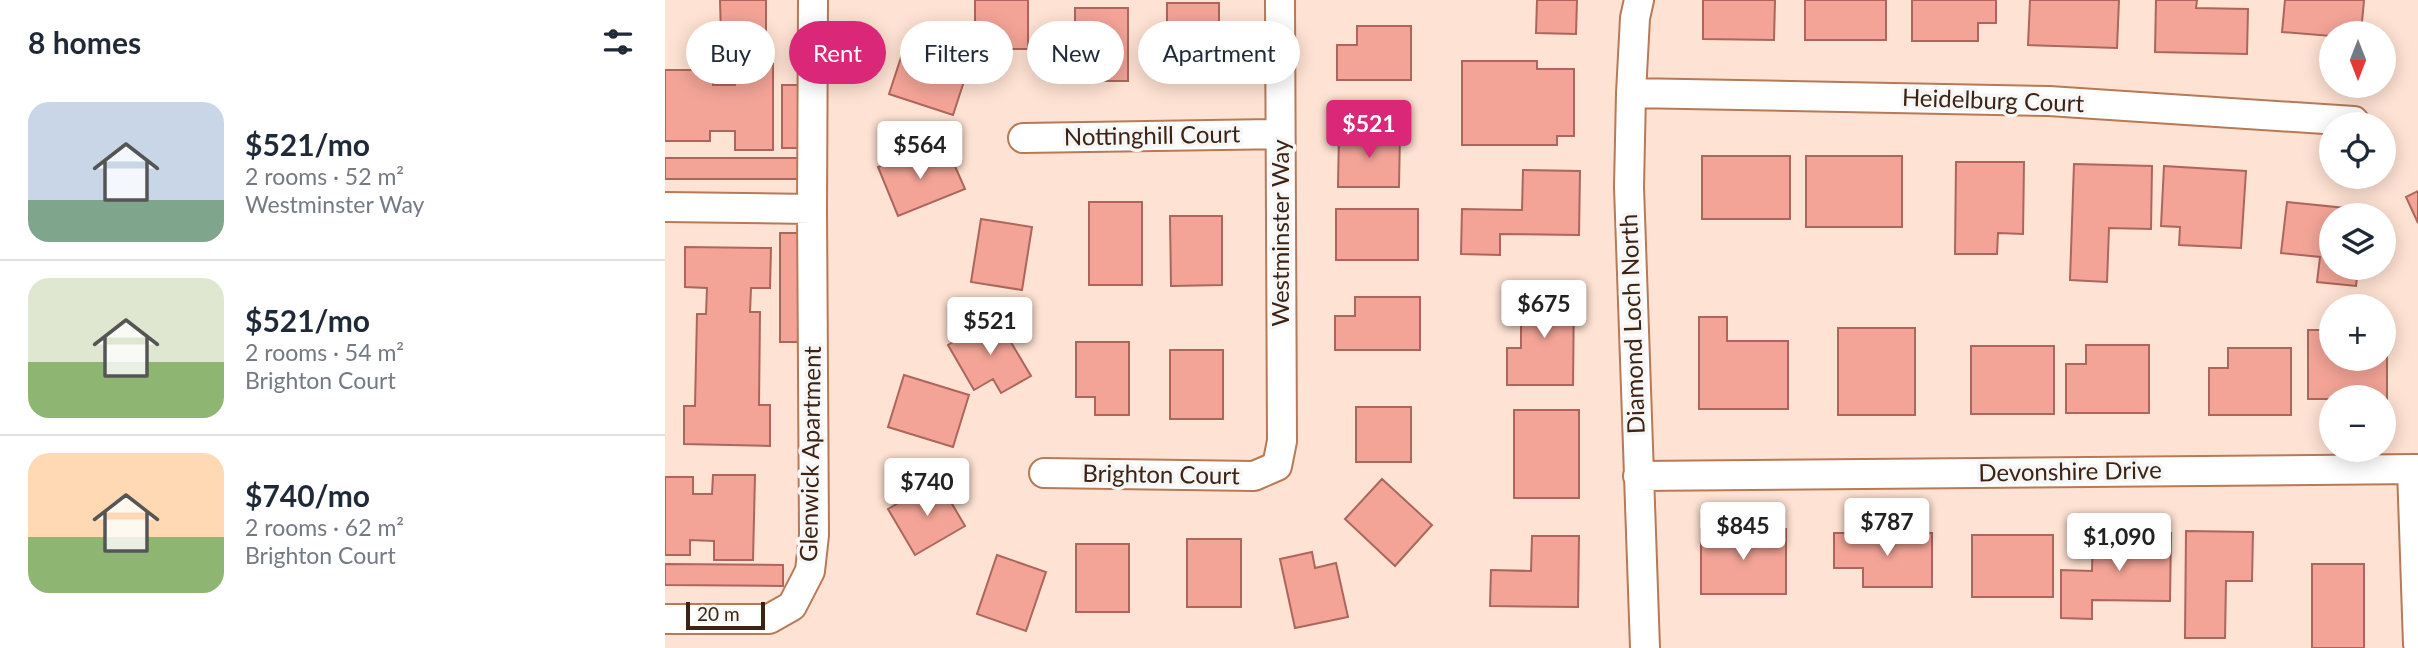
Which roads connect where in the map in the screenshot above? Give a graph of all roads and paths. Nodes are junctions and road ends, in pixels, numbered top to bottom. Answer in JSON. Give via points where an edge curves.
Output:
{"nodes":[{"id":1,"x":813,"y":0,"type":"edge"},
{"id":2,"x":1280,"y":0,"type":"edge"},
{"id":3,"x":1639,"y":0,"type":"edge"},
{"id":4,"x":1630,"y":93,"type":"junction"},
{"id":5,"x":2319,"y":119,"type":"edge"},
{"id":6,"x":1280,"y":134,"type":"junction"},
{"id":7,"x":1023,"y":138,"type":"dead end"},
{"id":8,"x":665,"y":207,"type":"edge"},
{"id":9,"x":812,"y":209,"type":"junction"},
{"id":10,"x":1277,"y":466,"type":"joint"},
{"id":11,"x":2415,"y":469,"type":"edge"},
{"id":12,"x":1044,"y":473,"type":"dead end"},
{"id":13,"x":1638,"y":476,"type":"junction"},
{"id":14,"x":665,"y":619,"type":"edge"},
{"id":15,"x":2418,"y":644,"type":"edge"},
{"id":16,"x":1645,"y":648,"type":"edge"}],
"edges":[{"from":1,"to":9,"type":"street","name":"Glenwick Apartment"},
{"from":2,"to":6,"type":"street","name":"Westminster Way"},
{"from":3,"to":4,"type":"street","name":"Diamond Loch North"},
{"from":4,"to":5,"type":"street","name":"Heidelburg Court","via":[[2049,101]]},
{"from":4,"to":13,"type":"street","name":"Diamond Loch North"},
{"from":6,"to":7,"type":"street","name":"Nottinghill Court"},
{"from":6,"to":10,"type":"street","name":"Westminster Way","via":[[1282,441]]},
{"from":8,"to":9,"type":"street"},
{"from":9,"to":14,"type":"street","name":"Glenwick Apartment","via":[[814,535],[810,571],[792,606],[769,619]]},
{"from":10,"to":12,"type":"street","name":"Brighton Court","via":[[1254,476]]},
{"from":11,"to":13,"type":"street","name":"Devonshire Drive"},
{"from":11,"to":15,"type":"street"},
{"from":13,"to":16,"type":"street","name":"Diamond Loch North"}]}
